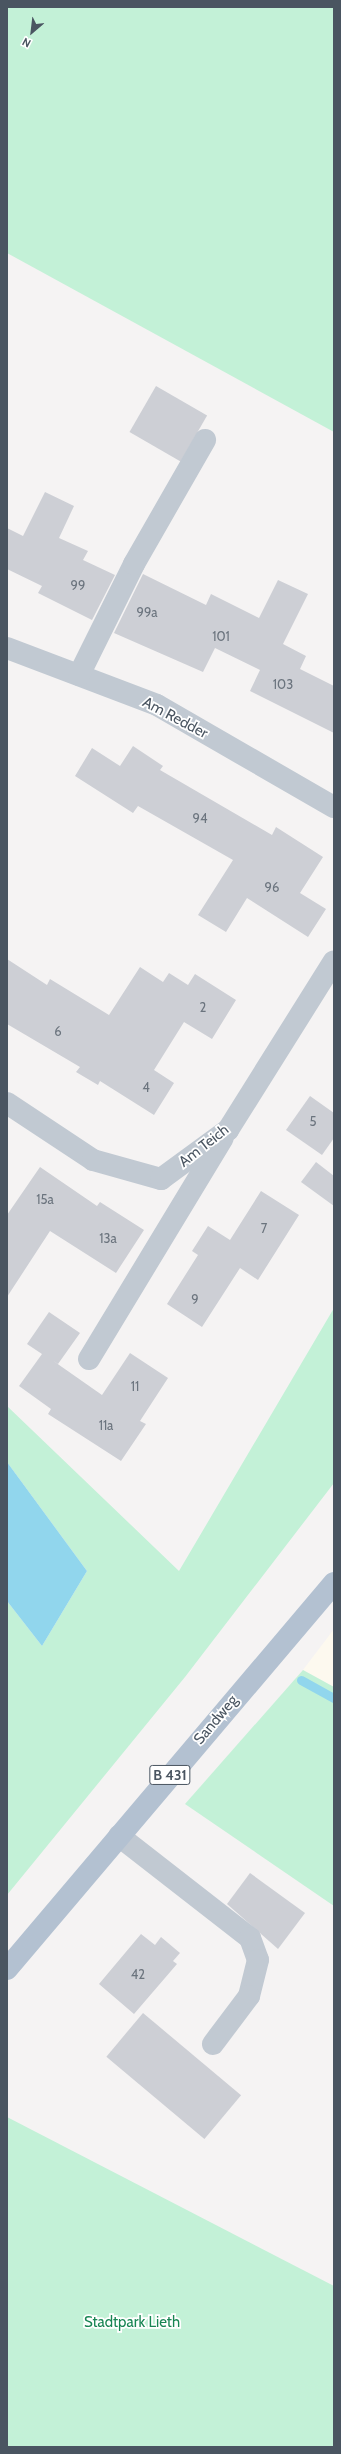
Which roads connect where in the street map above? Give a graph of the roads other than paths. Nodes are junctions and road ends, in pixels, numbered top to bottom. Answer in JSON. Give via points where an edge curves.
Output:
{"nodes":[{"id":1,"x":205,"y":440,"type":"dead end"},
{"id":2,"x":7,"y":648,"type":"edge"},
{"id":3,"x":79,"y":675,"type":"junction"},
{"id":4,"x":334,"y":807,"type":"edge"},
{"id":5,"x":334,"y":961,"type":"edge"},
{"id":6,"x":7,"y":1103,"type":"edge"},
{"id":7,"x":228,"y":1130,"type":"junction"},
{"id":8,"x":88,"y":1359,"type":"dead end"},
{"id":9,"x":334,"y":1583,"type":"edge"},
{"id":10,"x":119,"y":1836,"type":"junction"},
{"id":11,"x":7,"y":1969,"type":"edge"},
{"id":12,"x":213,"y":2044,"type":"dead end"}],
"edges":[{"from":1,"to":3,"type":"street","via":[[134,564]]},
{"from":2,"to":3,"type":"street","name":"Am Redder"},
{"from":3,"to":4,"type":"street","name":"Am Redder","via":[[157,705]]},
{"from":5,"to":7,"type":"street","name":"Am Teich"},
{"from":6,"to":7,"type":"street","name":"Am Teich","via":[[92,1160],[161,1179]]},
{"from":7,"to":8,"type":"street"},
{"from":9,"to":10,"type":"main road","name":"Sandweg","number":"B 431"},
{"from":10,"to":11,"type":"main road","name":"Sandweg","number":"B 431"},
{"from":10,"to":12,"type":"street","via":[[250,1938],[258,1960],[250,1996]]}]}
